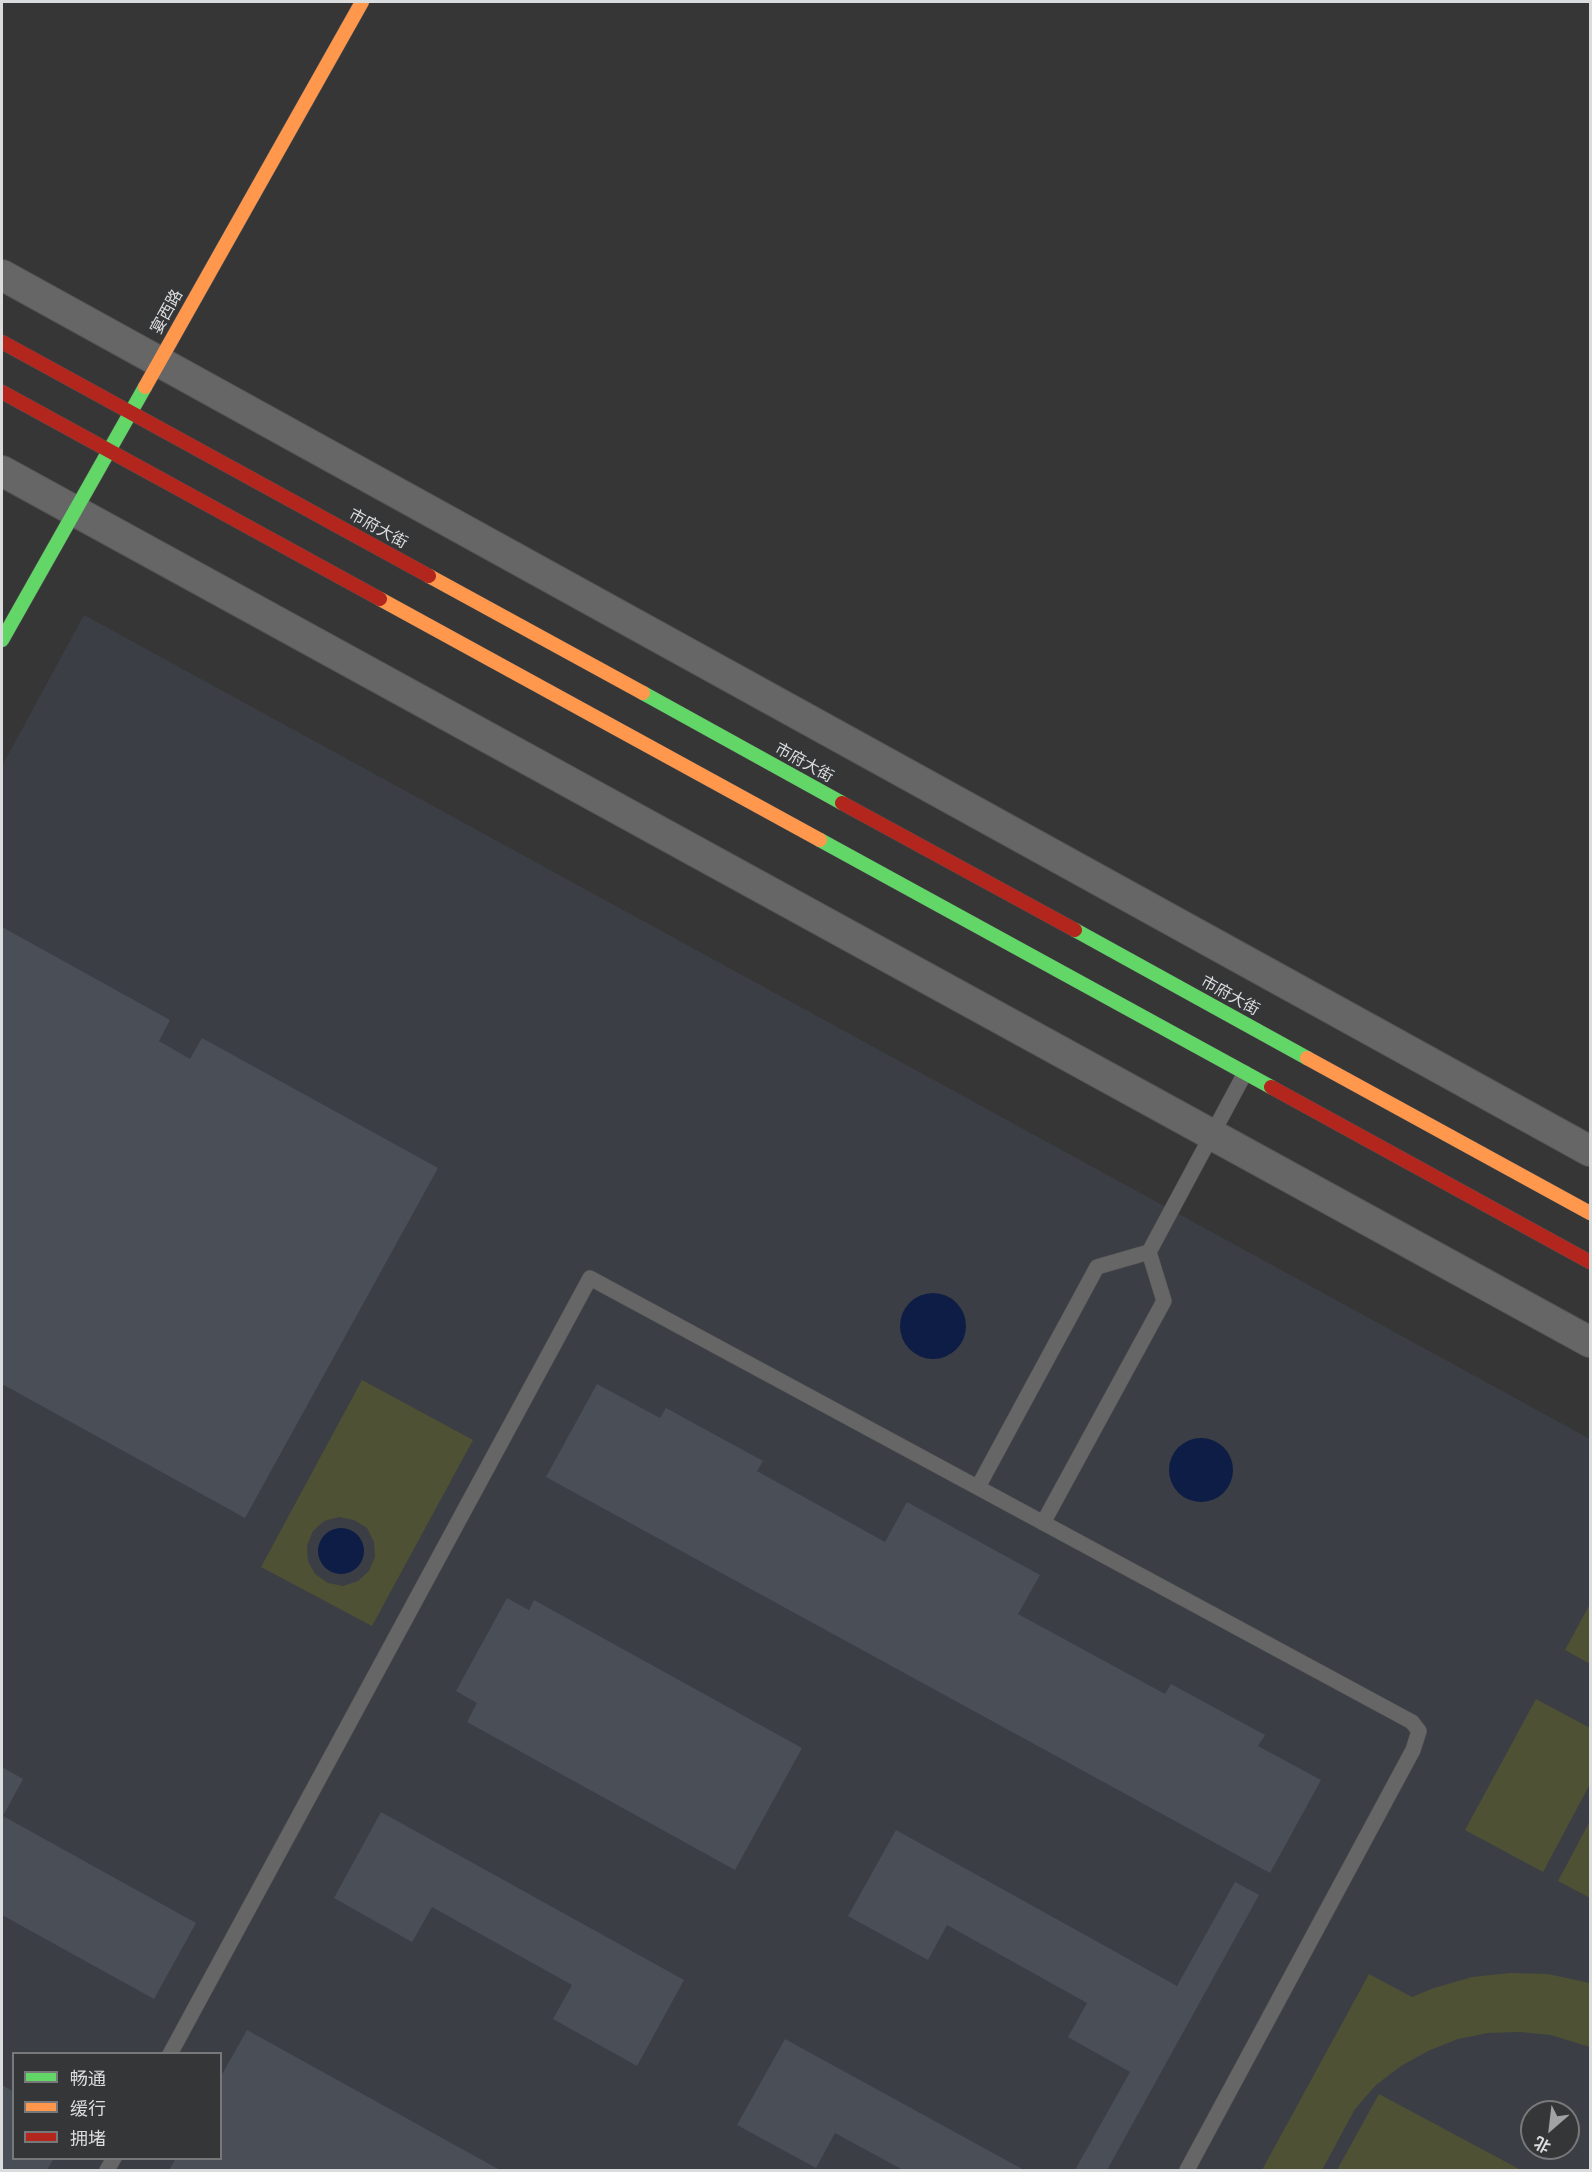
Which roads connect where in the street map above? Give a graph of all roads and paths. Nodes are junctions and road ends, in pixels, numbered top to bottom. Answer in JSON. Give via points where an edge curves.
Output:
{"nodes":[{"id":1,"x":362,"y":2,"type":"edge"},
{"id":2,"x":2,"y":275,"type":"edge"},
{"id":3,"x":2,"y":342,"type":"edge"},
{"id":4,"x":159,"y":361,"type":"junction"},
{"id":5,"x":2,"y":392,"type":"edge"},
{"id":6,"x":130,"y":412,"type":"junction"},
{"id":7,"x":108,"y":450,"type":"junction"},
{"id":8,"x":2,"y":471,"type":"edge"},
{"id":9,"x":74,"y":511,"type":"junction"},
{"id":10,"x":2,"y":640,"type":"edge"},
{"id":11,"x":1245,"y":1073,"type":"junction"},
{"id":12,"x":1590,"y":1151,"type":"edge"},
{"id":13,"x":1590,"y":1213,"type":"edge"},
{"id":14,"x":1149,"y":1252,"type":"junction"},
{"id":15,"x":1590,"y":1262,"type":"edge"},
{"id":16,"x":1590,"y":1342,"type":"edge"},
{"id":17,"x":978,"y":1487,"type":"junction"},
{"id":18,"x":1043,"y":1523,"type":"junction"},
{"id":19,"x":172,"y":2052,"type":"edge"},
{"id":20,"x":1187,"y":2170,"type":"edge"}],
"edges":[{"from":1,"to":4,"type":"main road","name":"宴西路"},
{"from":2,"to":4,"type":"street"},
{"from":3,"to":6,"type":"main road","name":"市府大街"},
{"from":4,"to":6,"type":"main road","name":"宴西路"},
{"from":4,"to":12,"type":"street"},
{"from":5,"to":7,"type":"main road"},
{"from":6,"to":7,"type":"main road","name":"宴西路"},
{"from":6,"to":13,"type":"main road","name":"市府大街"},
{"from":7,"to":9,"type":"main road","name":"宴西路"},
{"from":7,"to":11,"type":"main road"},
{"from":8,"to":9,"type":"street"},
{"from":9,"to":10,"type":"main road","name":"宴西路"},
{"from":9,"to":16,"type":"street"},
{"from":11,"to":14,"type":"lane"},
{"from":11,"to":15,"type":"main road"},
{"from":14,"to":17,"type":"lane","via":[[1097,1267]]},
{"from":14,"to":18,"type":"lane","via":[[1164,1301]]},
{"from":17,"to":18,"type":"lane"},
{"from":17,"to":19,"type":"lane","via":[[590,1278]]},
{"from":18,"to":20,"type":"lane","via":[[1412,1722],[1419,1731],[1413,1750]]}]}
